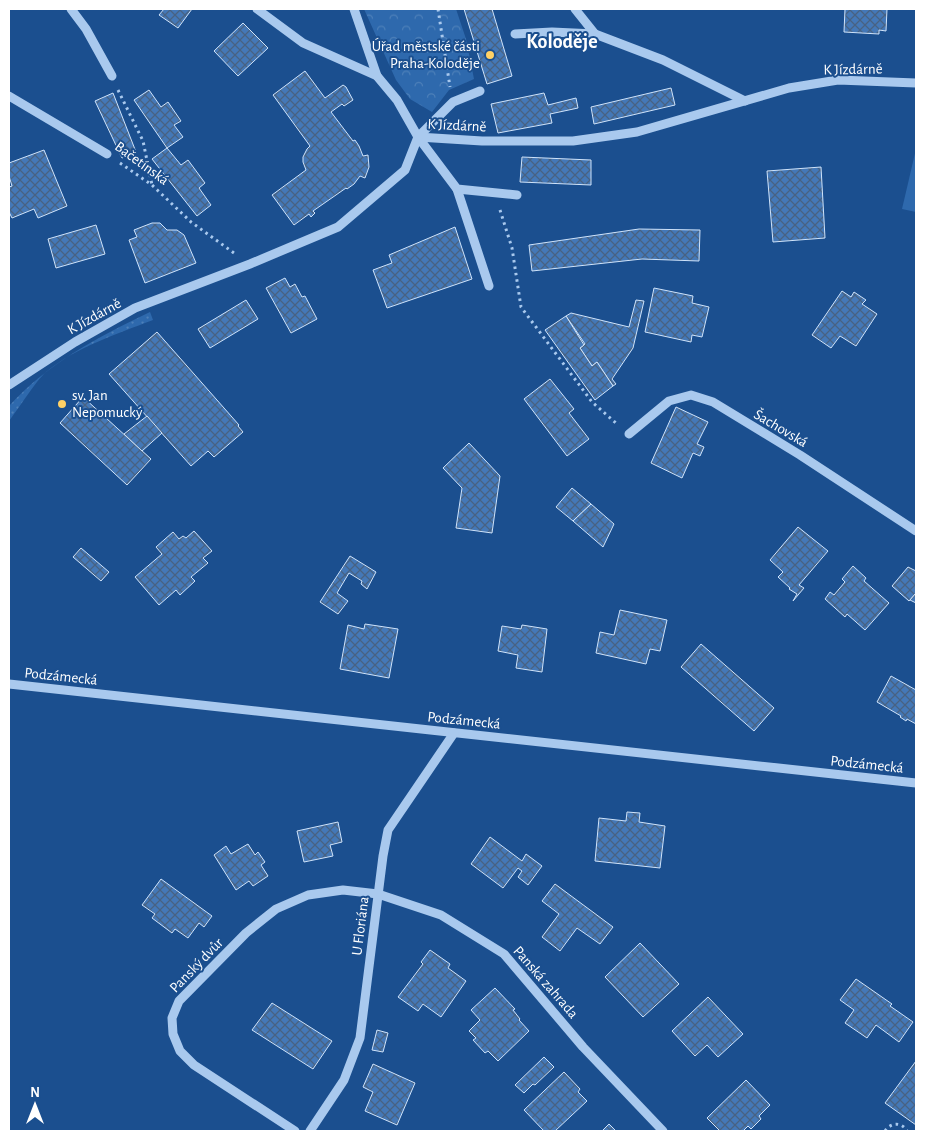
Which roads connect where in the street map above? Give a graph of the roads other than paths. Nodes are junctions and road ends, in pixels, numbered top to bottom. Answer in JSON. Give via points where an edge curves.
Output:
{"nodes":[{"id":1,"x":71,"y":9,"type":"edge"},
{"id":2,"x":257,"y":9,"type":"edge"},
{"id":3,"x":354,"y":9,"type":"edge"},
{"id":4,"x":575,"y":9,"type":"edge"},
{"id":5,"x":515,"y":34,"type":"dead end"},
{"id":6,"x":595,"y":34,"type":"junction"},
{"id":7,"x":112,"y":76,"type":"road end"},
{"id":8,"x":376,"y":76,"type":"junction"},
{"id":9,"x":916,"y":83,"type":"edge"},
{"id":10,"x":480,"y":91,"type":"dead end"},
{"id":11,"x":9,"y":96,"type":"edge"},
{"id":12,"x":745,"y":101,"type":"junction"},
{"id":13,"x":418,"y":137,"type":"junction"},
{"id":14,"x":107,"y":154,"type":"road end"},
{"id":15,"x":457,"y":189,"type":"junction"},
{"id":16,"x":517,"y":195,"type":"dead end"},
{"id":17,"x":489,"y":286,"type":"dead end"},
{"id":18,"x":9,"y":385,"type":"edge"},
{"id":19,"x":629,"y":434,"type":"road end"},
{"id":20,"x":916,"y":531,"type":"edge"},
{"id":21,"x":9,"y":684,"type":"edge"},
{"id":22,"x":454,"y":733,"type":"junction"},
{"id":23,"x":916,"y":783,"type":"edge"},
{"id":24,"x":378,"y":894,"type":"junction"},
{"id":25,"x":295,"y":1131,"type":"edge"},
{"id":26,"x":310,"y":1131,"type":"edge"},
{"id":27,"x":663,"y":1131,"type":"edge"}],
"edges":[{"from":1,"to":7,"type":"street"},
{"from":2,"to":8,"type":"street","via":[[303,43]]},
{"from":3,"to":8,"type":"street"},
{"from":4,"to":6,"type":"street"},
{"from":5,"to":6,"type":"street"},
{"from":6,"to":12,"type":"street","via":[[663,60]]},
{"from":8,"to":13,"type":"street","via":[[396,100]]},
{"from":9,"to":12,"type":"street","name":"K Jízdárně","via":[[838,80],[789,88]]},
{"from":10,"to":13,"type":"street","via":[[453,102]]},
{"from":11,"to":14,"type":"street","name":"Bačetínská"},
{"from":12,"to":13,"type":"street","name":"K Jízdárně","via":[[637,132],[573,141]]},
{"from":13,"to":15,"type":"street"},
{"from":13,"to":18,"type":"street","name":"K Jízdárně","via":[[405,170],[338,227],[135,308],[74,342]]},
{"from":15,"to":16,"type":"street"},
{"from":15,"to":17,"type":"street"},
{"from":19,"to":20,"type":"street","name":"Šachovská","via":[[669,401],[691,395],[713,402]]},
{"from":21,"to":22,"type":"street","name":"Podzámecká"},
{"from":22,"to":23,"type":"street","name":"Podzámecká"},
{"from":22,"to":24,"type":"street","name":"U Floriána","via":[[388,830]]},
{"from":24,"to":25,"type":"street","name":"Panský dvůr","via":[[343,890],[308,895],[276,909],[246,933],[178,1001],[172,1018],[173,1034],[180,1051],[194,1065]]},
{"from":24,"to":26,"type":"street","name":"U Floriána","via":[[360,1038],[344,1080]]},
{"from":24,"to":27,"type":"street","name":"Panská zahrada","via":[[441,915],[504,954],[583,1047]]}]}
